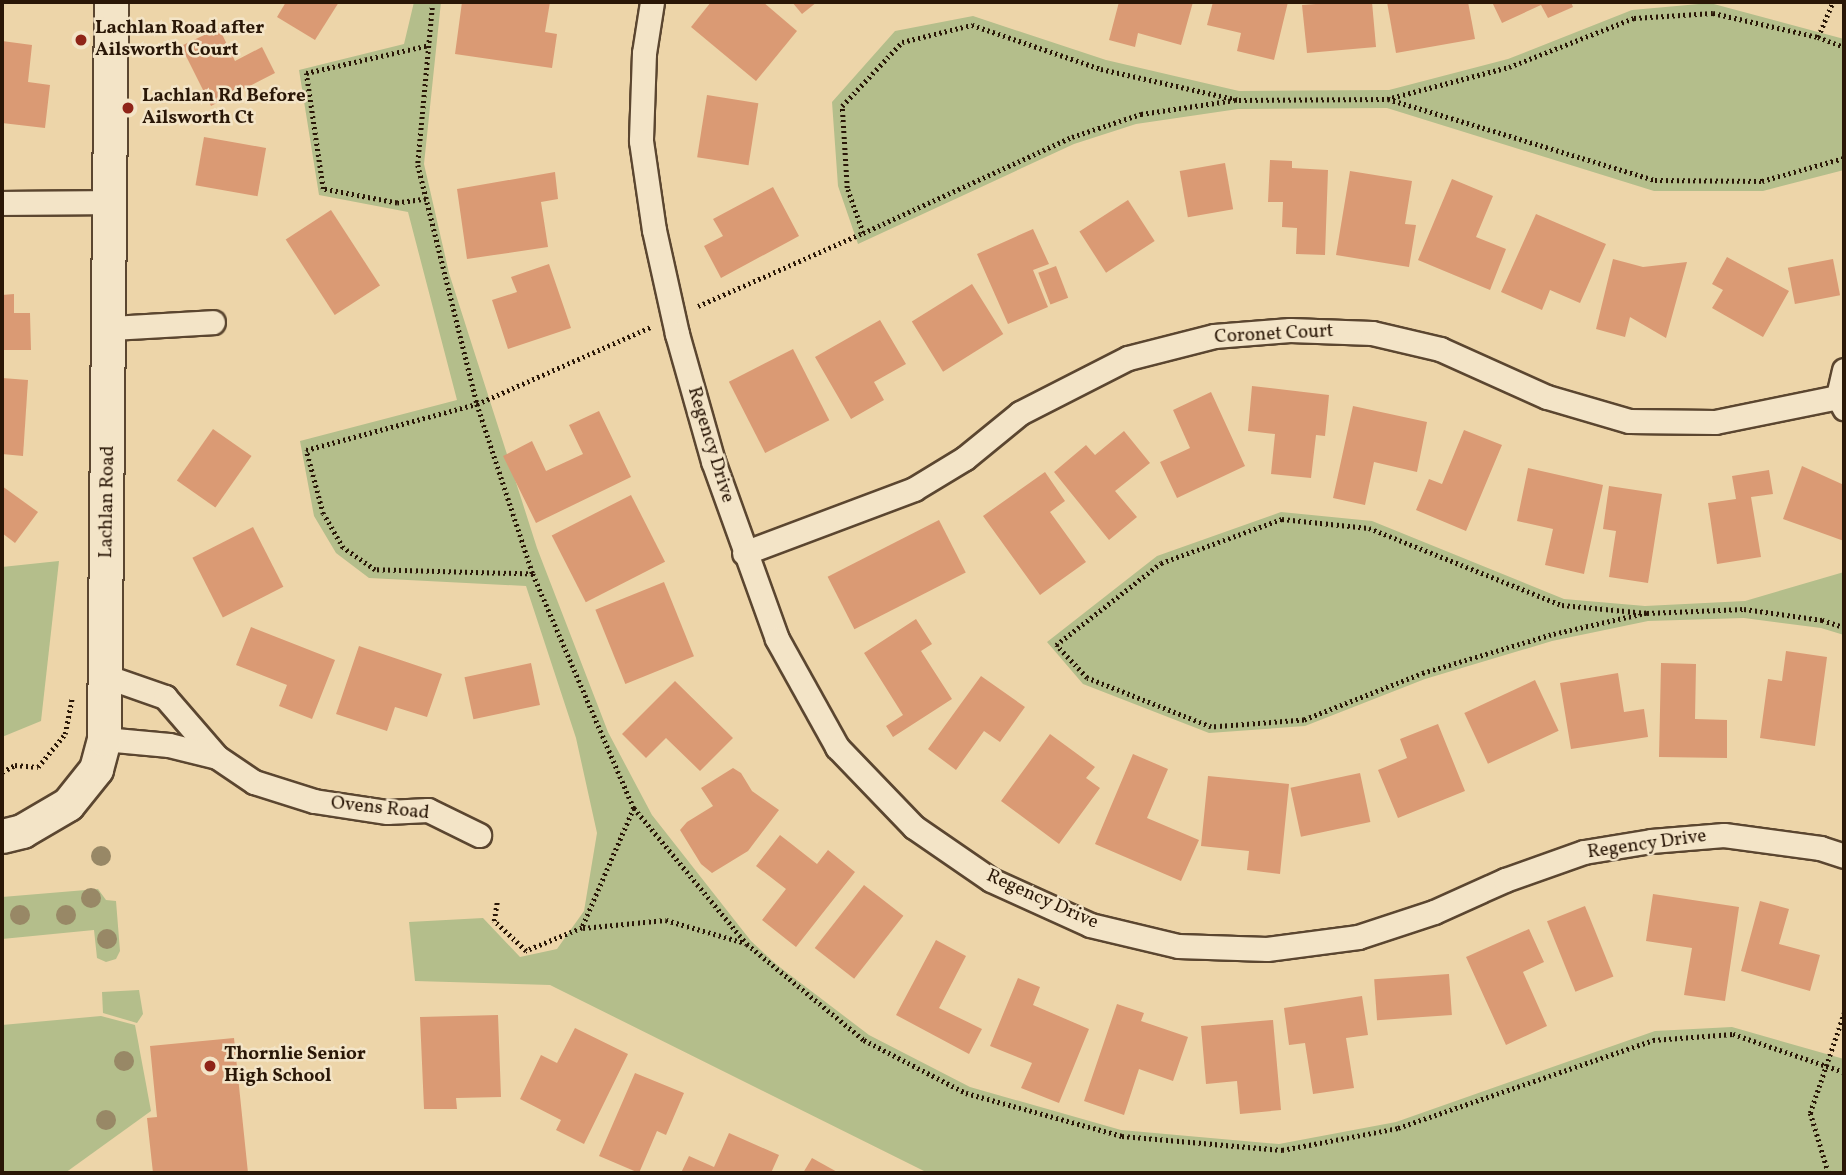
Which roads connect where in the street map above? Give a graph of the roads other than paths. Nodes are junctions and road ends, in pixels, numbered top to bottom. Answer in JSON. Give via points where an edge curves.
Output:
{"nodes":[{"id":1,"x":111,"y":2,"type":"edge"},
{"id":2,"x":652,"y":2,"type":"edge"},
{"id":3,"x":108,"y":202,"type":"junction"},
{"id":4,"x":2,"y":203,"type":"edge"},
{"id":5,"x":213,"y":322,"type":"dead end"},
{"id":6,"x":110,"y":328,"type":"junction"},
{"id":7,"x":1844,"y":370,"type":"edge"},
{"id":8,"x":1841,"y":403,"type":"edge"},
{"id":9,"x":744,"y":554,"type":"junction"},
{"id":10,"x":91,"y":681,"type":"junction"},
{"id":11,"x":104,"y":739,"type":"junction"},
{"id":12,"x":217,"y":757,"type":"junction"},
{"id":13,"x":479,"y":835,"type":"dead end"},
{"id":14,"x":2,"y":836,"type":"edge"},
{"id":15,"x":1844,"y":856,"type":"edge"}],
"edges":[{"from":1,"to":3,"type":"street","name":"Lachlan Road"},
{"from":2,"to":9,"type":"street","name":"Regency Drive","via":[[641,141],[654,230],[677,334]]},
{"from":3,"to":4,"type":"street"},
{"from":3,"to":6,"type":"street","name":"Lachlan Road"},
{"from":5,"to":6,"type":"street"},
{"from":6,"to":10,"type":"street","name":"Lachlan Road"},
{"from":7,"to":8,"type":"street","name":"Coronet Court"},
{"from":8,"to":9,"type":"street","name":"Coronet Court","via":[[1715,422],[1629,421],[1547,397],[1440,349],[1372,333],[1290,330],[1214,336],[1128,358],[1020,413],[965,458],[914,489]]},
{"from":9,"to":15,"type":"street","name":"Regency Drive","via":[[778,639],[837,747],[914,827],[991,880],[1090,925],[1178,946],[1267,949],[1358,937],[1584,852],[1651,841],[1724,835],[1820,848]]},
{"from":10,"to":11,"type":"street","name":"Lachlan Road"},
{"from":10,"to":12,"type":"street","via":[[164,697]]},
{"from":11,"to":12,"type":"street","name":"Ovens Road","via":[[169,745]]},
{"from":11,"to":14,"type":"street","via":[[96,769],[68,804],[22,831]]},
{"from":12,"to":13,"type":"street","name":"Ovens Road","via":[[254,782],[314,802],[387,812],[428,810]]}]}
